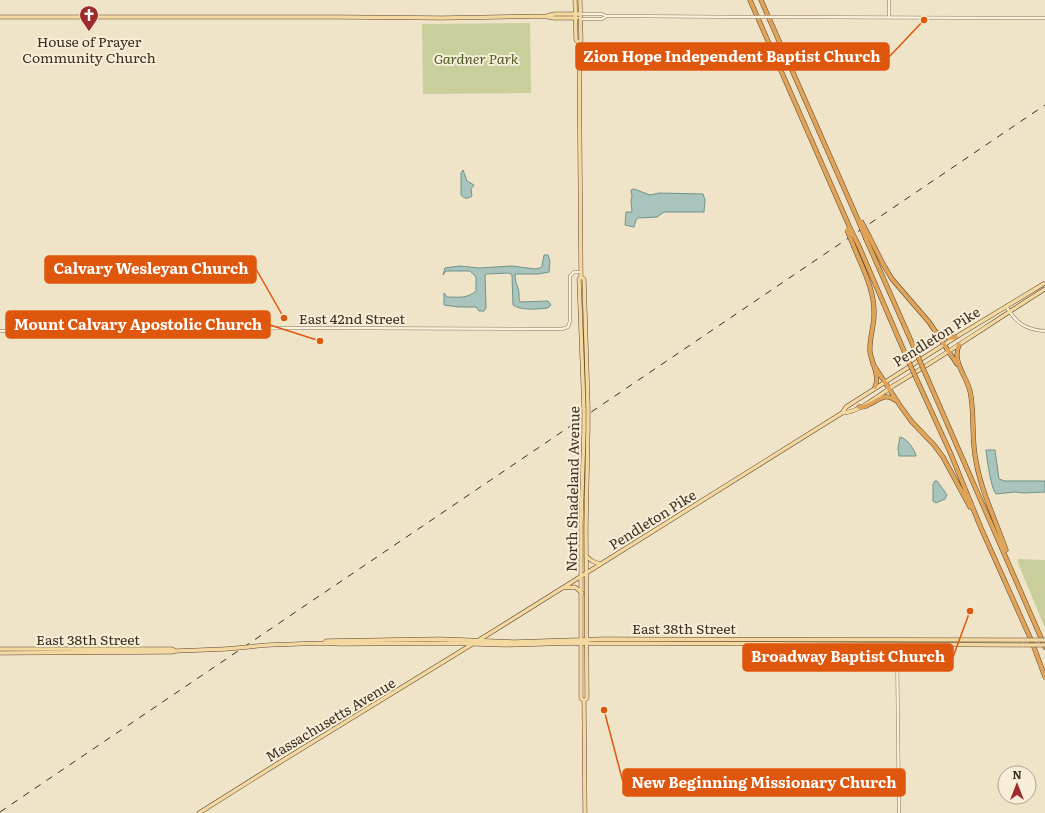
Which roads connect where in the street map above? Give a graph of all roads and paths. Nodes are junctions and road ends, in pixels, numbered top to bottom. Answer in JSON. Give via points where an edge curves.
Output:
{"nodes":[{"id":1,"x":576,"y":0,"type":"edge"},
{"id":2,"x":580,"y":0,"type":"edge"},
{"id":3,"x":750,"y":0,"type":"edge"},
{"id":4,"x":761,"y":0,"type":"edge"},
{"id":5,"x":889,"y":0,"type":"edge"},
{"id":6,"x":576,"y":16,"type":"junction"},
{"id":7,"x":580,"y":16,"type":"junction"},
{"id":8,"x":0,"y":17,"type":"edge"},
{"id":9,"x":889,"y":17,"type":"junction"},
{"id":10,"x":1045,"y":18,"type":"edge"},
{"id":11,"x":579,"y":43,"type":"junction"},
{"id":12,"x":868,"y":238,"type":"junction"},
{"id":13,"x":856,"y":246,"type":"junction"},
{"id":14,"x":581,"y":272,"type":"junction"},
{"id":15,"x":1045,"y":283,"type":"edge"},
{"id":16,"x":1045,"y":289,"type":"edge"},
{"id":17,"x":1006,"y":306,"type":"junction"},
{"id":18,"x":1009,"y":312,"type":"junction"},
{"id":19,"x":0,"y":331,"type":"edge"},
{"id":20,"x":1045,"y":331,"type":"edge"},
{"id":21,"x":936,"y":332,"type":"junction"},
{"id":22,"x":956,"y":337,"type":"junction"},
{"id":23,"x":944,"y":344,"type":"junction"},
{"id":24,"x":959,"y":345,"type":"junction"},
{"id":25,"x":948,"y":352,"type":"junction"},
{"id":26,"x":873,"y":364,"type":"junction"},
{"id":27,"x":962,"y":371,"type":"junction"},
{"id":28,"x":885,"y":381,"type":"junction"},
{"id":29,"x":875,"y":388,"type":"junction"},
{"id":30,"x":889,"y":389,"type":"junction"},
{"id":31,"x":898,"y":403,"type":"junction"},
{"id":32,"x":859,"y":407,"type":"junction"},
{"id":33,"x":843,"y":413,"type":"junction"},
{"id":34,"x":586,"y":429,"type":"junction"},
{"id":35,"x":981,"y":528,"type":"junction"},
{"id":36,"x":586,"y":555,"type":"junction"},
{"id":37,"x":600,"y":564,"type":"junction"},
{"id":38,"x":1013,"y":572,"type":"junction"},
{"id":39,"x":586,"y":573,"type":"junction"},
{"id":40,"x":581,"y":576,"type":"junction"},
{"id":41,"x":561,"y":588,"type":"junction"},
{"id":42,"x":582,"y":593,"type":"junction"},
{"id":43,"x":586,"y":639,"type":"junction"},
{"id":44,"x":897,"y":639,"type":"junction"},
{"id":45,"x":1045,"y":640,"type":"edge"},
{"id":46,"x":477,"y":641,"type":"junction"},
{"id":47,"x":581,"y":641,"type":"junction"},
{"id":48,"x":324,"y":643,"type":"junction"},
{"id":49,"x":586,"y":643,"type":"junction"},
{"id":50,"x":473,"y":644,"type":"junction"},
{"id":51,"x":898,"y":645,"type":"junction"},
{"id":52,"x":1045,"y":646,"type":"edge"},
{"id":53,"x":0,"y":649,"type":"edge"},
{"id":54,"x":176,"y":651,"type":"junction"},
{"id":55,"x":0,"y":653,"type":"edge"},
{"id":56,"x":1045,"y":677,"type":"edge"},
{"id":57,"x":584,"y":702,"type":"junction"},
{"id":58,"x":199,"y":813,"type":"edge"},
{"id":59,"x":585,"y":813,"type":"edge"},
{"id":60,"x":899,"y":813,"type":"edge"}],
"edges":[{"from":1,"to":6,"type":"main road","name":"North Shadeland Avenue"},
{"from":2,"to":7,"type":"main road","name":"North Shadeland Avenue"},
{"from":3,"to":13,"type":"highway","bridge":true},
{"from":4,"to":12,"type":"highway","bridge":true},
{"from":5,"to":9,"type":"street"},
{"from":6,"to":7,"type":"main road"},
{"from":6,"to":8,"type":"main road","via":[[554,14],[450,18]]},
{"from":6,"to":11,"type":"main road","name":"North Shadeland Avenue","via":[[576,40]]},
{"from":7,"to":9,"type":"street","bridge":true},
{"from":7,"to":11,"type":"main road","name":"North Shadeland Avenue"},
{"from":9,"to":10,"type":"street"},
{"from":11,"to":14,"type":"main road","name":"North Shadeland Avenue"},
{"from":12,"to":21,"type":"highway","via":[[892,279]]},
{"from":12,"to":38,"type":"highway","bridge":true},
{"from":13,"to":26,"type":"highway","via":[[874,302],[870,348]]},
{"from":13,"to":35,"type":"highway","bridge":true,"via":[[950,452]]},
{"from":14,"to":19,"type":"street","name":"East 42nd Street","via":[[574,272],[570,276],[570,321],[568,327],[562,329]]},
{"from":14,"to":34,"type":"main road","name":"North Shadeland Avenue","bridge":true,"via":[[579,300]]},
{"from":15,"to":17,"type":"main road","name":"Pendleton Pike"},
{"from":16,"to":18,"type":"main road","name":"Pendleton Pike"},
{"from":17,"to":18,"type":"street"},
{"from":17,"to":22,"type":"main road","name":"Pendleton Pike"},
{"from":18,"to":20,"type":"street","via":[[1022,326]]},
{"from":18,"to":24,"type":"main road","name":"Pendleton Pike"},
{"from":21,"to":22,"type":"highway","via":[[948,338]]},
{"from":21,"to":23,"type":"highway"},
{"from":22,"to":23,"type":"main road","name":"Pendleton Pike"},
{"from":23,"to":25,"type":"highway"},
{"from":23,"to":28,"type":"main road","name":"Pendleton Pike"},
{"from":24,"to":25,"type":"main road","name":"Pendleton Pike"},
{"from":24,"to":27,"type":"highway","via":[[956,358]]},
{"from":25,"to":27,"type":"highway"},
{"from":25,"to":30,"type":"main road","name":"Pendleton Pike"},
{"from":26,"to":28,"type":"highway"},
{"from":26,"to":29,"type":"highway","via":[[877,379]]},
{"from":27,"to":38,"type":"highway","via":[[971,397],[978,471]]},
{"from":28,"to":29,"type":"main road","name":"Pendleton Pike"},
{"from":28,"to":30,"type":"highway"},
{"from":29,"to":33,"type":"main road","name":"Pendleton Pike","via":[[846,407]]},
{"from":30,"to":31,"type":"highway"},
{"from":30,"to":32,"type":"main road","name":"Pendleton Pike"},
{"from":31,"to":32,"type":"highway","via":[[893,398],[885,396],[867,406]]},
{"from":31,"to":35,"type":"highway","via":[[943,457]]},
{"from":32,"to":33,"type":"main road","name":"Pendleton Pike"},
{"from":33,"to":37,"type":"main road","name":"Pendleton Pike"},
{"from":34,"to":36,"type":"main road","name":"North Shadeland Avenue"},
{"from":34,"to":40,"type":"main road","name":"North Shadeland Avenue"},
{"from":35,"to":56,"type":"highway"},
{"from":36,"to":37,"type":"main road"},
{"from":36,"to":39,"type":"main road","name":"North Shadeland Avenue"},
{"from":37,"to":39,"type":"main road","name":"Pendleton Pike"},
{"from":38,"to":52,"type":"highway"},
{"from":39,"to":40,"type":"main road","name":"Pendleton Pike"},
{"from":39,"to":43,"type":"main road","name":"North Shadeland Avenue"},
{"from":40,"to":41,"type":"main road","name":"Pendleton Pike"},
{"from":40,"to":42,"type":"main road","name":"North Shadeland Avenue"},
{"from":41,"to":42,"type":"main road","via":[[575,587]]},
{"from":41,"to":46,"type":"main road","name":"Pendleton Pike"},
{"from":42,"to":47,"type":"main road","name":"North Shadeland Avenue"},
{"from":43,"to":44,"type":"main road","name":"East 38th Street"},
{"from":43,"to":47,"type":"main road","name":"East 38th Street"},
{"from":43,"to":49,"type":"main road","name":"North Shadeland Avenue"},
{"from":44,"to":45,"type":"main road","name":"East 38th Street","bridge":true},
{"from":44,"to":51,"type":"street"},
{"from":46,"to":47,"type":"main road","name":"East 38th Street"},
{"from":46,"to":48,"type":"main road","name":"East 38th Street","via":[[440,639]]},
{"from":46,"to":50,"type":"main road","name":"Pendleton Pike"},
{"from":47,"to":49,"type":"main road","name":"East 38th Street"},
{"from":47,"to":50,"type":"main road","name":"East 38th Street"},
{"from":47,"to":57,"type":"main road","name":"North Shadeland Avenue","via":[[581,698]]},
{"from":48,"to":50,"type":"main road","name":"East 38th Street"},
{"from":48,"to":54,"type":"main road","name":"East 38th Street","bridge":true},
{"from":49,"to":51,"type":"main road","name":"East 38th Street"},
{"from":49,"to":57,"type":"main road","name":"North Shadeland Avenue","via":[[587,698]]},
{"from":50,"to":58,"type":"main road","name":"Massachusetts Avenue"},
{"from":51,"to":52,"type":"main road","name":"East 38th Street","bridge":true},
{"from":51,"to":60,"type":"street"},
{"from":53,"to":54,"type":"main road","name":"East 38th Street"},
{"from":54,"to":55,"type":"main road","name":"East 38th Street","via":[[119,654]]},
{"from":57,"to":59,"type":"main road","name":"North Shadeland Avenue"}]}
